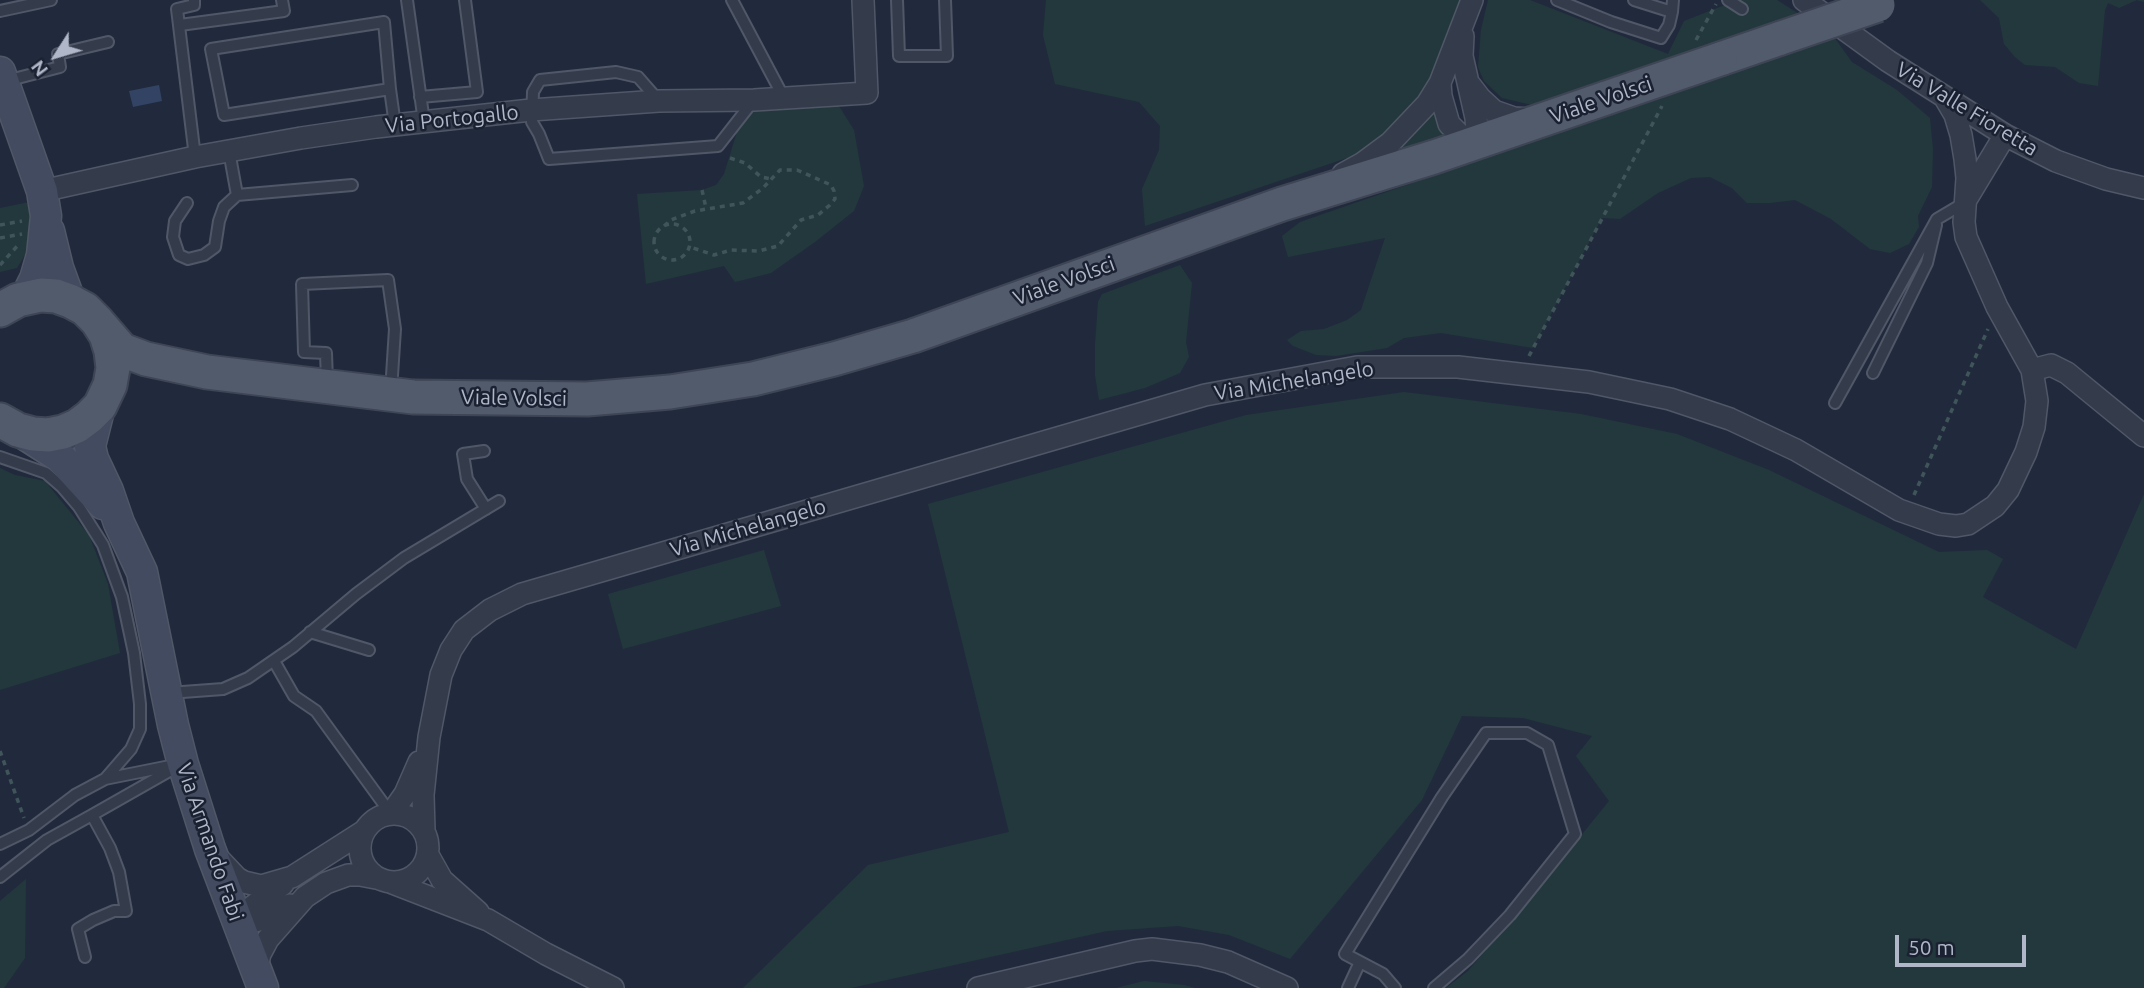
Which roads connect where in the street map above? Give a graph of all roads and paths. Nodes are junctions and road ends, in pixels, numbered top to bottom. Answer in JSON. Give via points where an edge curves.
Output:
{"nodes":[{"id":1,"x":51,"y":0,"type":"edge"},
{"id":2,"x":194,"y":0,"type":"edge"},
{"id":3,"x":282,"y":0,"type":"edge"},
{"id":4,"x":407,"y":0,"type":"edge"},
{"id":5,"x":465,"y":0,"type":"edge"},
{"id":6,"x":732,"y":0,"type":"edge"},
{"id":7,"x":863,"y":0,"type":"edge"},
{"id":8,"x":897,"y":0,"type":"edge"},
{"id":9,"x":945,"y":0,"type":"edge"},
{"id":10,"x":1557,"y":0,"type":"edge"},
{"id":11,"x":1634,"y":0,"type":"edge"},
{"id":12,"x":1673,"y":0,"type":"edge"},
{"id":13,"x":1718,"y":0,"type":"edge"},
{"id":14,"x":1728,"y":0,"type":"edge"},
{"id":15,"x":1804,"y":0,"type":"edge"},
{"id":16,"x":1885,"y":3,"type":"edge"},
{"id":17,"x":1469,"y":7,"type":"edge"},
{"id":18,"x":1742,"y":9,"type":"dead end"},
{"id":19,"x":0,"y":11,"type":"edge"},
{"id":20,"x":1672,"y":12,"type":"junction"},
{"id":21,"x":180,"y":24,"type":"junction"},
{"id":22,"x":107,"y":42,"type":"dead end"},
{"id":23,"x":1706,"y":54,"type":"junction"},
{"id":24,"x":1440,"y":83,"type":"junction"},
{"id":25,"x":1469,"y":83,"type":"junction"},
{"id":26,"x":3,"y":88,"type":"edge"},
{"id":27,"x":390,"y":89,"type":"junction"},
{"id":28,"x":420,"y":97,"type":"junction"},
{"id":29,"x":1667,"y":97,"type":"dead end"},
{"id":30,"x":784,"y":98,"type":"junction"},
{"id":31,"x":1945,"y":98,"type":"junction"},
{"id":32,"x":754,"y":100,"type":"junction"},
{"id":33,"x":659,"y":102,"type":"junction"},
{"id":34,"x":531,"y":110,"type":"junction"},
{"id":35,"x":1553,"y":116,"type":"junction"},
{"id":36,"x":424,"y":122,"type":"junction"},
{"id":37,"x":395,"y":125,"type":"junction"},
{"id":38,"x":2005,"y":135,"type":"junction"},
{"id":39,"x":1474,"y":143,"type":"junction"},
{"id":40,"x":229,"y":151,"type":"junction"},
{"id":41,"x":195,"y":157,"type":"junction"},
{"id":42,"x":730,"y":158,"type":"dead end"},
{"id":43,"x":772,"y":179,"type":"junction"},
{"id":44,"x":352,"y":185,"type":"dead end"},
{"id":45,"x":2144,"y":188,"type":"edge"},
{"id":46,"x":702,"y":190,"type":"dead end"},
{"id":47,"x":42,"y":191,"type":"junction"},
{"id":48,"x":237,"y":195,"type":"junction"},
{"id":49,"x":187,"y":203,"type":"dead end"},
{"id":50,"x":1965,"y":203,"type":"junction"},
{"id":51,"x":1282,"y":204,"type":"junction"},
{"id":52,"x":706,"y":209,"type":"junction"},
{"id":53,"x":1937,"y":219,"type":"junction"},
{"id":54,"x":46,"y":224,"type":"junction"},
{"id":55,"x":664,"y":226,"type":"junction"},
{"id":56,"x":0,"y":238,"type":"edge"},
{"id":57,"x":690,"y":247,"type":"junction"},
{"id":58,"x":0,"y":265,"type":"edge"},
{"id":59,"x":70,"y":301,"type":"junction"},
{"id":60,"x":13,"y":304,"type":"edge"},
{"id":61,"x":1997,"y":307,"type":"junction"},
{"id":62,"x":97,"y":321,"type":"junction"},
{"id":63,"x":1521,"y":359,"type":"dead end"},
{"id":64,"x":1528,"y":359,"type":"junction"},
{"id":65,"x":1538,"y":360,"type":"dead end"},
{"id":66,"x":2032,"y":370,"type":"junction"},
{"id":67,"x":207,"y":372,"type":"junction"},
{"id":68,"x":1873,"y":373,"type":"dead end"},
{"id":69,"x":327,"y":386,"type":"junction"},
{"id":70,"x":391,"y":394,"type":"junction"},
{"id":71,"x":105,"y":395,"type":"junction"},
{"id":72,"x":1835,"y":403,"type":"dead end"},
{"id":73,"x":6,"y":436,"type":"edge"},
{"id":74,"x":2144,"y":436,"type":"edge"},
{"id":75,"x":484,"y":451,"type":"dead end"},
{"id":76,"x":499,"y":502,"type":"dead end"},
{"id":77,"x":486,"y":509,"type":"junction"},
{"id":78,"x":1906,"y":513,"type":"junction"},
{"id":79,"x":119,"y":523,"type":"junction"},
{"id":80,"x":310,"y":632,"type":"junction"},
{"id":81,"x":369,"y":650,"type":"dead end"},
{"id":82,"x":274,"y":661,"type":"junction"},
{"id":83,"x":167,"y":693,"type":"junction"},
{"id":84,"x":429,"y":737,"type":"junction"},
{"id":85,"x":0,"y":751,"type":"edge"},
{"id":86,"x":183,"y":764,"type":"junction"},
{"id":87,"x":105,"y":779,"type":"junction"},
{"id":88,"x":391,"y":814,"type":"junction"},
{"id":89,"x":92,"y":815,"type":"junction"},
{"id":90,"x":29,"y":830,"type":"junction"},
{"id":91,"x":364,"y":831,"type":"junction"},
{"id":92,"x":424,"y":831,"type":"junction"},
{"id":93,"x":0,"y":844,"type":"edge"},
{"id":94,"x":210,"y":849,"type":"junction"},
{"id":95,"x":428,"y":855,"type":"junction"},
{"id":96,"x":0,"y":877,"type":"edge"},
{"id":97,"x":292,"y":877,"type":"junction"},
{"id":98,"x":386,"y":881,"type":"junction"},
{"id":99,"x":305,"y":897,"type":"junction"},
{"id":100,"x":488,"y":920,"type":"junction"},
{"id":101,"x":237,"y":923,"type":"junction"},
{"id":102,"x":546,"y":954,"type":"junction"},
{"id":103,"x":85,"y":957,"type":"dead end"},
{"id":104,"x":1360,"y":962,"type":"junction"},
{"id":105,"x":259,"y":979,"type":"edge"},
{"id":106,"x":589,"y":988,"type":"edge"},
{"id":107,"x":613,"y":988,"type":"edge"},
{"id":108,"x":978,"y":988,"type":"edge"},
{"id":109,"x":1287,"y":988,"type":"edge"},
{"id":110,"x":1348,"y":988,"type":"edge"},
{"id":111,"x":1395,"y":988,"type":"edge"},
{"id":112,"x":1434,"y":988,"type":"edge"}],
"edges":[{"from":1,"to":19,"type":"lane"},
{"from":2,"to":21,"type":"lane","via":[[194,5],[177,9]]},
{"from":3,"to":21,"type":"lane","via":[[284,11]]},
{"from":4,"to":28,"type":"lane"},
{"from":5,"to":28,"type":"lane","via":[[477,92]]},
{"from":6,"to":30,"type":"lane"},
{"from":7,"to":30,"type":"street","name":"Via Portogallo","via":[[867,93]]},
{"from":8,"to":9,"type":"lane","via":[[899,56],[947,56]]},
{"from":10,"to":20,"type":"lane","via":[[1661,38]]},
{"from":11,"to":20,"type":"lane"},
{"from":12,"to":20,"type":"lane"},
{"from":13,"to":23,"type":"path"},
{"from":14,"to":18,"type":"lane"},
{"from":15,"to":31,"type":"street","name":"Via Valle Fioretta"},
{"from":16,"to":23,"type":"main road","name":"Viale Volsci","bridge":true,"via":[[1781,38]]},
{"from":17,"to":24,"type":"street"},
{"from":17,"to":25,"type":"street","via":[[1462,56]]},
{"from":21,"to":41,"type":"lane"},
{"from":22,"to":26,"type":"lane","via":[[58,54],[60,67]]},
{"from":23,"to":35,"type":"main road","name":"Viale Volsci","bridge":true},
{"from":24,"to":39,"type":"street","via":[[1449,124]]},
{"from":24,"to":51,"type":"street","via":[[1390,143],[1363,163]]},
{"from":25,"to":35,"type":"street","via":[[1504,116],[1525,120]]},
{"from":25,"to":39,"type":"street","via":[[1476,118]]},
{"from":26,"to":47,"type":"street"},
{"from":27,"to":27,"type":"lane","via":[[224,115],[211,48],[384,22]]},
{"from":27,"to":37,"type":"lane"},
{"from":28,"to":36,"type":"lane"},
{"from":29,"to":64,"type":"path"},
{"from":30,"to":32,"type":"street","name":"Via Portogallo"},
{"from":31,"to":38,"type":"street","name":"Via Valle Fioretta"},
{"from":31,"to":50,"type":"street","name":"Via Michelangelo","via":[[1961,135]]},
{"from":32,"to":33,"type":"street","name":"Via Portogallo"},
{"from":32,"to":34,"type":"lane","via":[[718,146],[549,159]]},
{"from":33,"to":34,"type":"street","name":"Via Portogallo"},
{"from":33,"to":34,"type":"lane","via":[[638,77],[616,72],[540,80]]},
{"from":34,"to":36,"type":"street","name":"Via Portogallo"},
{"from":35,"to":39,"type":"main road","name":"Viale Volsci"},
{"from":36,"to":37,"type":"street","name":"Via Portogallo"},
{"from":37,"to":40,"type":"street","name":"Via Portogallo"},
{"from":38,"to":45,"type":"street","name":"Via Valle Fioretta","via":[[2056,161]]},
{"from":38,"to":50,"type":"street"},
{"from":39,"to":51,"type":"main road","name":"Viale Volsci"},
{"from":40,"to":41,"type":"street","name":"Via Portogallo"},
{"from":40,"to":48,"type":"lane"},
{"from":41,"to":47,"type":"street","name":"Via Portogallo"},
{"from":42,"to":43,"type":"path"},
{"from":43,"to":52,"type":"path","via":[[743,204]]},
{"from":43,"to":57,"type":"path","via":[[780,170],[797,170],[831,185],[835,199],[818,215],[801,220],[769,250],[714,255]]},
{"from":44,"to":48,"type":"lane"},
{"from":46,"to":52,"type":"path"},
{"from":47,"to":54,"type":"street"},
{"from":48,"to":49,"type":"lane","via":[[224,207],[215,247],[188,259],[179,255],[173,237],[175,221]]},
{"from":50,"to":53,"type":"lane"},
{"from":50,"to":61,"type":"street","name":"Via Michelangelo","via":[[1966,237]]},
{"from":51,"to":70,"type":"main road","name":"Viale Volsci","via":[[913,336],[753,379],[587,399]]},
{"from":52,"to":55,"type":"path"},
{"from":53,"to":68,"type":"lane","via":[[1927,263]]},
{"from":53,"to":72,"type":"lane"},
{"from":54,"to":59,"type":"street"},
{"from":54,"to":60,"type":"street","via":[[36,279]]},
{"from":55,"to":57,"type":"path","via":[[684,229]]},
{"from":55,"to":57,"type":"path","via":[[654,240],[660,256],[679,259]]},
{"from":56,"to":58,"type":"path","via":[[29,232]]},
{"from":59,"to":60,"type":"main road","via":[[48,296]]},
{"from":59,"to":62,"type":"main road","name":"Viale Volsci"},
{"from":61,"to":66,"type":"street","name":"Via Michelangelo"},
{"from":61,"to":78,"type":"path"},
{"from":62,"to":67,"type":"main road","name":"Viale Volsci","via":[[122,350]]},
{"from":62,"to":71,"type":"main road","name":"Viale Volsci","via":[[106,335],[113,368]]},
{"from":63,"to":64,"type":"path"},
{"from":64,"to":65,"type":"path"},
{"from":66,"to":74,"type":"street","via":[[2051,365],[2067,373]]},
{"from":66,"to":78,"type":"street","name":"Via Michelangelo","via":[[2037,401],[2034,427],[2008,491],[1968,524],[1939,524]]},
{"from":67,"to":69,"type":"main road","name":"Viale Volsci"},
{"from":67,"to":71,"type":"main road","name":"Viale Volsci","via":[[136,374]]},
{"from":69,"to":70,"type":"main road","name":"Viale Volsci"},
{"from":69,"to":70,"type":"lane","via":[[326,353],[304,352],[302,284],[388,280],[395,329]]},
{"from":71,"to":73,"type":"main road","name":"Viale Volsci","via":[[89,417],[63,432]]},
{"from":71,"to":79,"type":"street","via":[[90,446]]},
{"from":73,"to":79,"type":"street","via":[[60,457]]},
{"from":73,"to":87,"type":"lane","via":[[79,507],[103,545],[122,597],[139,691],[140,729],[131,749]]},
{"from":75,"to":77,"type":"lane","via":[[463,454],[467,479]]},
{"from":76,"to":77,"type":"lane"},
{"from":77,"to":80,"type":"lane","via":[[404,558]]},
{"from":78,"to":84,"type":"street","name":"Via Michelangelo","via":[[1796,450],[1730,419],[1670,399],[1589,382],[1458,367],[1357,367],[1205,396],[522,594],[496,606],[464,630],[441,676]]},
{"from":79,"to":83,"type":"street","name":"Via Armando Fabi","via":[[142,572]]},
{"from":80,"to":81,"type":"lane"},
{"from":80,"to":82,"type":"lane"},
{"from":82,"to":83,"type":"lane","via":[[223,689]]},
{"from":82,"to":88,"type":"lane","via":[[294,696],[317,711]]},
{"from":83,"to":86,"type":"street","name":"Via Armando Fabi"},
{"from":84,"to":88,"type":"street","name":"Via Michelangelo"},
{"from":84,"to":92,"type":"street","name":"Via Michelangelo"},
{"from":85,"to":90,"type":"path"},
{"from":86,"to":87,"type":"lane"},
{"from":86,"to":89,"type":"lane"},
{"from":86,"to":94,"type":"street","name":"Via Armando Fabi"},
{"from":87,"to":90,"type":"lane"},
{"from":88,"to":91,"type":"street","via":[[380,816]]},
{"from":88,"to":92,"type":"street","via":[[410,817]]},
{"from":89,"to":96,"type":"lane","via":[[47,840]]},
{"from":89,"to":103,"type":"lane","via":[[119,872],[126,911],[114,911],[78,929]]},
{"from":90,"to":93,"type":"lane"},
{"from":91,"to":97,"type":"street"},
{"from":91,"to":98,"type":"street","via":[[362,859],[373,875]]},
{"from":92,"to":95,"type":"street"},
{"from":94,"to":97,"type":"street","via":[[244,882],[261,886]]},
{"from":94,"to":101,"type":"street","name":"Via Armando Fabi"},
{"from":95,"to":98,"type":"street","via":[[410,879]]},
{"from":95,"to":100,"type":"street","via":[[442,880]]},
{"from":97,"to":101,"type":"street"},
{"from":98,"to":99,"type":"street","via":[[348,875]]},
{"from":98,"to":100,"type":"street"},
{"from":99,"to":101,"type":"street","via":[[260,920]]},
{"from":99,"to":105,"type":"street","via":[[268,939],[260,954]]},
{"from":100,"to":102,"type":"street"},
{"from":101,"to":105,"type":"street","name":"Via Armando Fabi"},
{"from":102,"to":106,"type":"street"},
{"from":102,"to":107,"type":"street"},
{"from":104,"to":110,"type":"lane"},
{"from":104,"to":111,"type":"lane","via":[[1383,974]]},
{"from":104,"to":112,"type":"lane","via":[[1345,954],[1486,733],[1527,733],[1548,744],[1576,834],[1510,915]]},
{"from":108,"to":109,"type":"street","via":[[1152,949],[1228,962]]}]}
